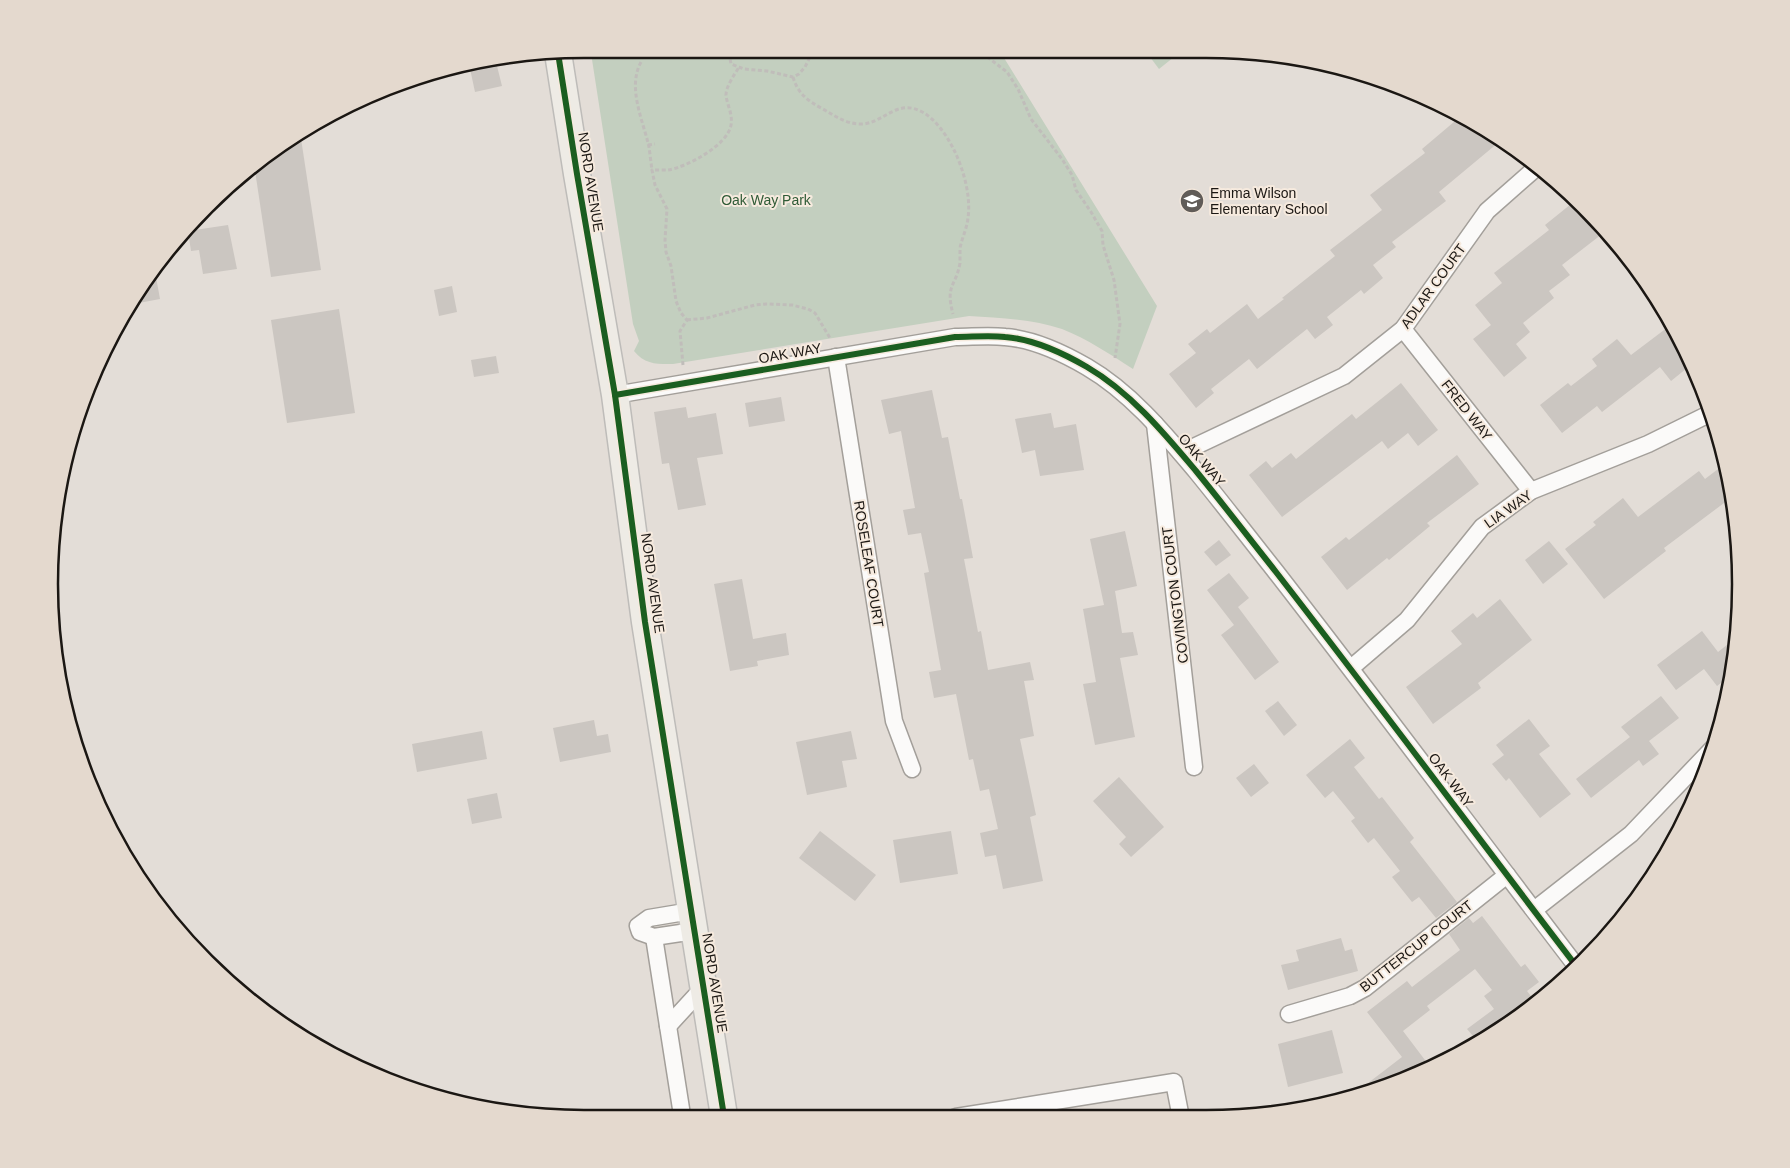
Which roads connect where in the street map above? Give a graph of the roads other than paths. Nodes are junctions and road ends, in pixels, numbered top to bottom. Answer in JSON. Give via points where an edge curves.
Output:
{"nodes":[{"id":1,"x":559,"y":59,"type":"edge"},
{"id":2,"x":1533,"y":171,"type":"edge"},
{"id":3,"x":1403,"y":329,"type":"junction"},
{"id":4,"x":836,"y":357,"type":"junction"},
{"id":5,"x":615,"y":395,"type":"junction"},
{"id":6,"x":1705,"y":416,"type":"edge"},
{"id":7,"x":1155,"y":424,"type":"junction"},
{"id":8,"x":1181,"y":453,"type":"junction"},
{"id":9,"x":1531,"y":491,"type":"junction"},
{"id":10,"x":1351,"y":668,"type":"junction"},
{"id":11,"x":1703,"y":759,"type":"edge"},
{"id":12,"x":1194,"y":767,"type":"dead end"},
{"id":13,"x":912,"y":769,"type":"dead end"},
{"id":14,"x":1507,"y":875,"type":"junction"},
{"id":15,"x":1534,"y":910,"type":"junction"},
{"id":16,"x":692,"y":921,"type":"junction"},
{"id":17,"x":1573,"y":961,"type":"edge"},
{"id":18,"x":703,"y":988,"type":"junction"},
{"id":19,"x":1289,"y":1014,"type":"dead end"},
{"id":20,"x":668,"y":1026,"type":"junction"},
{"id":21,"x":681,"y":1110,"type":"edge"},
{"id":22,"x":723,"y":1110,"type":"edge"},
{"id":23,"x":1000,"y":1110,"type":"edge"},
{"id":24,"x":1179,"y":1110,"type":"edge"}],
"edges":[{"from":1,"to":5,"type":"main road","name":"NORD AVENUE"},
{"from":2,"to":3,"type":"street","name":"ADLAR COURT","via":[[1487,211]]},
{"from":3,"to":8,"type":"street","name":"ADLAR COURT","via":[[1344,376]]},
{"from":3,"to":9,"type":"street","name":"FRED WAY"},
{"from":4,"to":5,"type":"street","name":"OAK WAY"},
{"from":4,"to":7,"type":"street","name":"OAK WAY","via":[[955,337],[1008,337],[1040,345],[1088,367],[1124,393]]},
{"from":4,"to":13,"type":"street","name":"ROSELEAF COURT","via":[[894,721]]},
{"from":5,"to":16,"type":"main road","name":"NORD AVENUE","via":[[645,622]]},
{"from":6,"to":9,"type":"street","name":"LIA WAY","via":[[1648,444]]},
{"from":7,"to":8,"type":"street","name":"OAK WAY"},
{"from":7,"to":12,"type":"street","name":"COVINGTON COURT"},
{"from":8,"to":10,"type":"street","name":"OAK WAY"},
{"from":9,"to":10,"type":"street","name":"LIA WAY","via":[[1482,527],[1407,620]]},
{"from":10,"to":14,"type":"street","name":"OAK WAY"},
{"from":11,"to":15,"type":"street","via":[[1631,834]]},
{"from":14,"to":15,"type":"street","name":"OAK WAY"},
{"from":14,"to":19,"type":"street","name":"BUTTERCUP COURT","via":[[1365,988],[1350,996]]},
{"from":15,"to":17,"type":"street","name":"OAK WAY"},
{"from":16,"to":18,"type":"main road","name":"NORD AVENUE"},
{"from":16,"to":20,"type":"street","via":[[649,918],[644,932]]},
{"from":18,"to":20,"type":"street"},
{"from":18,"to":22,"type":"main road","name":"NORD AVENUE"},
{"from":20,"to":21,"type":"street"},
{"from":23,"to":24,"type":"street","via":[[1174,1082]]}]}
